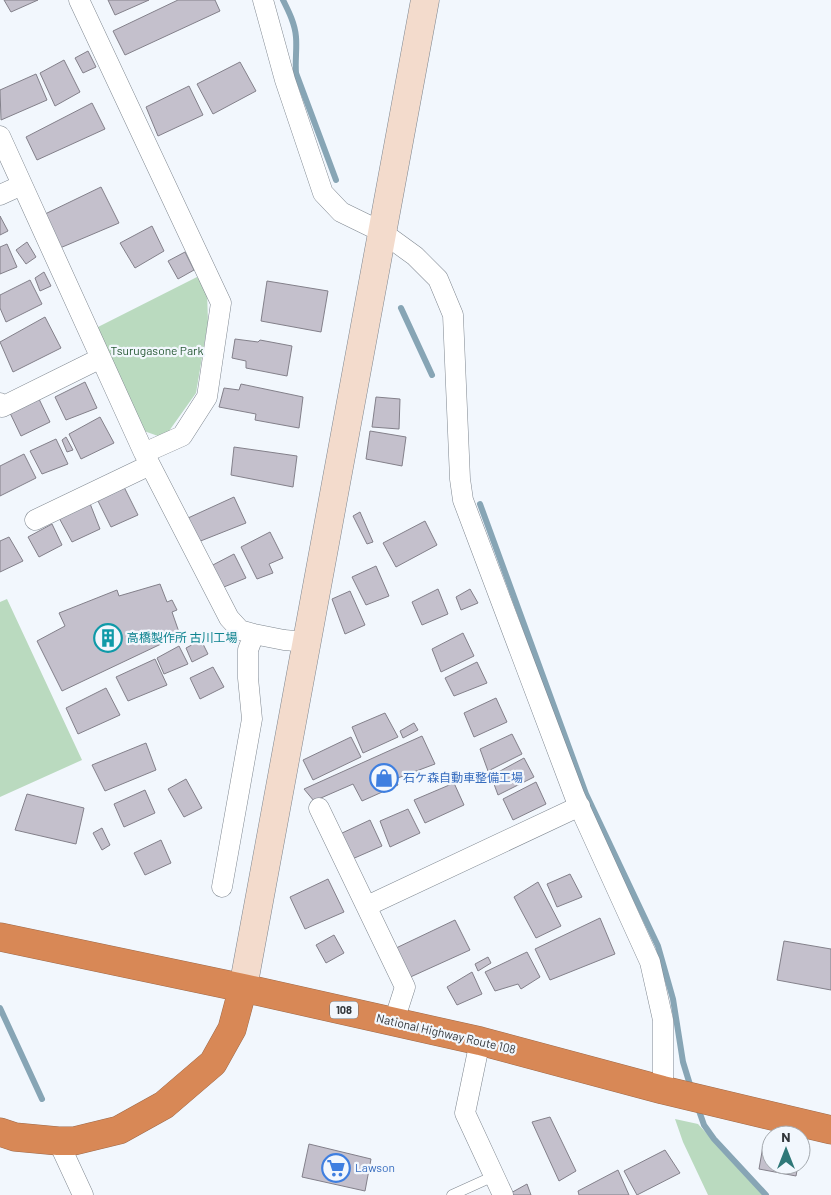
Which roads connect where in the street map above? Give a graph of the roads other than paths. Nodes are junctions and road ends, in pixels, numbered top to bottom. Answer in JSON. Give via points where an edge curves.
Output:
{"nodes":[{"id":1,"x":79,"y":0,"type":"edge"},
{"id":2,"x":263,"y":0,"type":"edge"},
{"id":3,"x":425,"y":0,"type":"edge"},
{"id":4,"x":0,"y":136,"type":"edge"},
{"id":5,"x":22,"y":185,"type":"junction"},
{"id":6,"x":0,"y":195,"type":"edge"},
{"id":7,"x":382,"y":232,"type":"junction"},
{"id":8,"x":101,"y":358,"type":"junction"},
{"id":9,"x":0,"y":403,"type":"edge"},
{"id":10,"x":147,"y":459,"type":"junction"},
{"id":11,"x":34,"y":520,"type":"dead end"},
{"id":12,"x":254,"y":634,"type":"junction"},
{"id":13,"x":307,"y":642,"type":"junction"},
{"id":14,"x":580,"y":806,"type":"junction"},
{"id":15,"x":319,"y":808,"type":"dead end"},
{"id":16,"x":222,"y":887,"type":"dead end"},
{"id":17,"x":367,"y":906,"type":"junction"},
{"id":18,"x":0,"y":936,"type":"edge"},
{"id":19,"x":243,"y":988,"type":"junction"},
{"id":20,"x":394,"y":1021,"type":"junction"},
{"id":21,"x":480,"y":1041,"type":"junction"},
{"id":22,"x":685,"y":1096,"type":"junction"},
{"id":23,"x":831,"y":1130,"type":"edge"},
{"id":24,"x":0,"y":1132,"type":"edge"},
{"id":25,"x":58,"y":1141,"type":"junction"},
{"id":26,"x":494,"y":1176,"type":"junction"},
{"id":27,"x":83,"y":1195,"type":"edge"},
{"id":28,"x":452,"y":1195,"type":"edge"},
{"id":29,"x":504,"y":1195,"type":"edge"}],
"edges":[{"from":1,"to":10,"type":"street","via":[[221,302],[207,397],[182,436]]},
{"from":2,"to":7,"type":"street","via":[[285,80],[323,193],[341,212]]},
{"from":3,"to":7,"type":"street"},
{"from":4,"to":5,"type":"street"},
{"from":5,"to":6,"type":"street"},
{"from":5,"to":8,"type":"street"},
{"from":7,"to":13,"type":"street"},
{"from":7,"to":14,"type":"street","via":[[415,256],[438,279],[453,315],[463,500]]},
{"from":8,"to":9,"type":"street","via":[[2,407]]},
{"from":8,"to":10,"type":"street"},
{"from":10,"to":11,"type":"street"},
{"from":10,"to":12,"type":"street","via":[[229,618],[240,630]]},
{"from":12,"to":13,"type":"street"},
{"from":12,"to":16,"type":"street","via":[[248,650],[252,719]]},
{"from":13,"to":19,"type":"street"},
{"from":14,"to":17,"type":"street"},
{"from":14,"to":22,"type":"street","via":[[650,962]]},
{"from":15,"to":17,"type":"street"},
{"from":17,"to":20,"type":"street","via":[[405,987]]},
{"from":18,"to":19,"type":"highway","name":"National Highway Route 108","number":"108"},
{"from":19,"to":20,"type":"highway","name":"National Highway Route 108","number":"108"},
{"from":19,"to":25,"type":"highway","via":[[232,1028],[213,1063],[164,1106],[119,1130],[74,1141]]},
{"from":20,"to":21,"type":"highway","name":"National Highway Route 108","number":"108"},
{"from":21,"to":22,"type":"highway","name":"National Highway Route 108","number":"108"},
{"from":21,"to":26,"type":"street","via":[[465,1113]]},
{"from":22,"to":23,"type":"highway","name":"National Highway Route 108","number":"108"},
{"from":24,"to":25,"type":"highway"},
{"from":25,"to":27,"type":"street"},
{"from":26,"to":28,"type":"lane"},
{"from":26,"to":29,"type":"street"}]}
